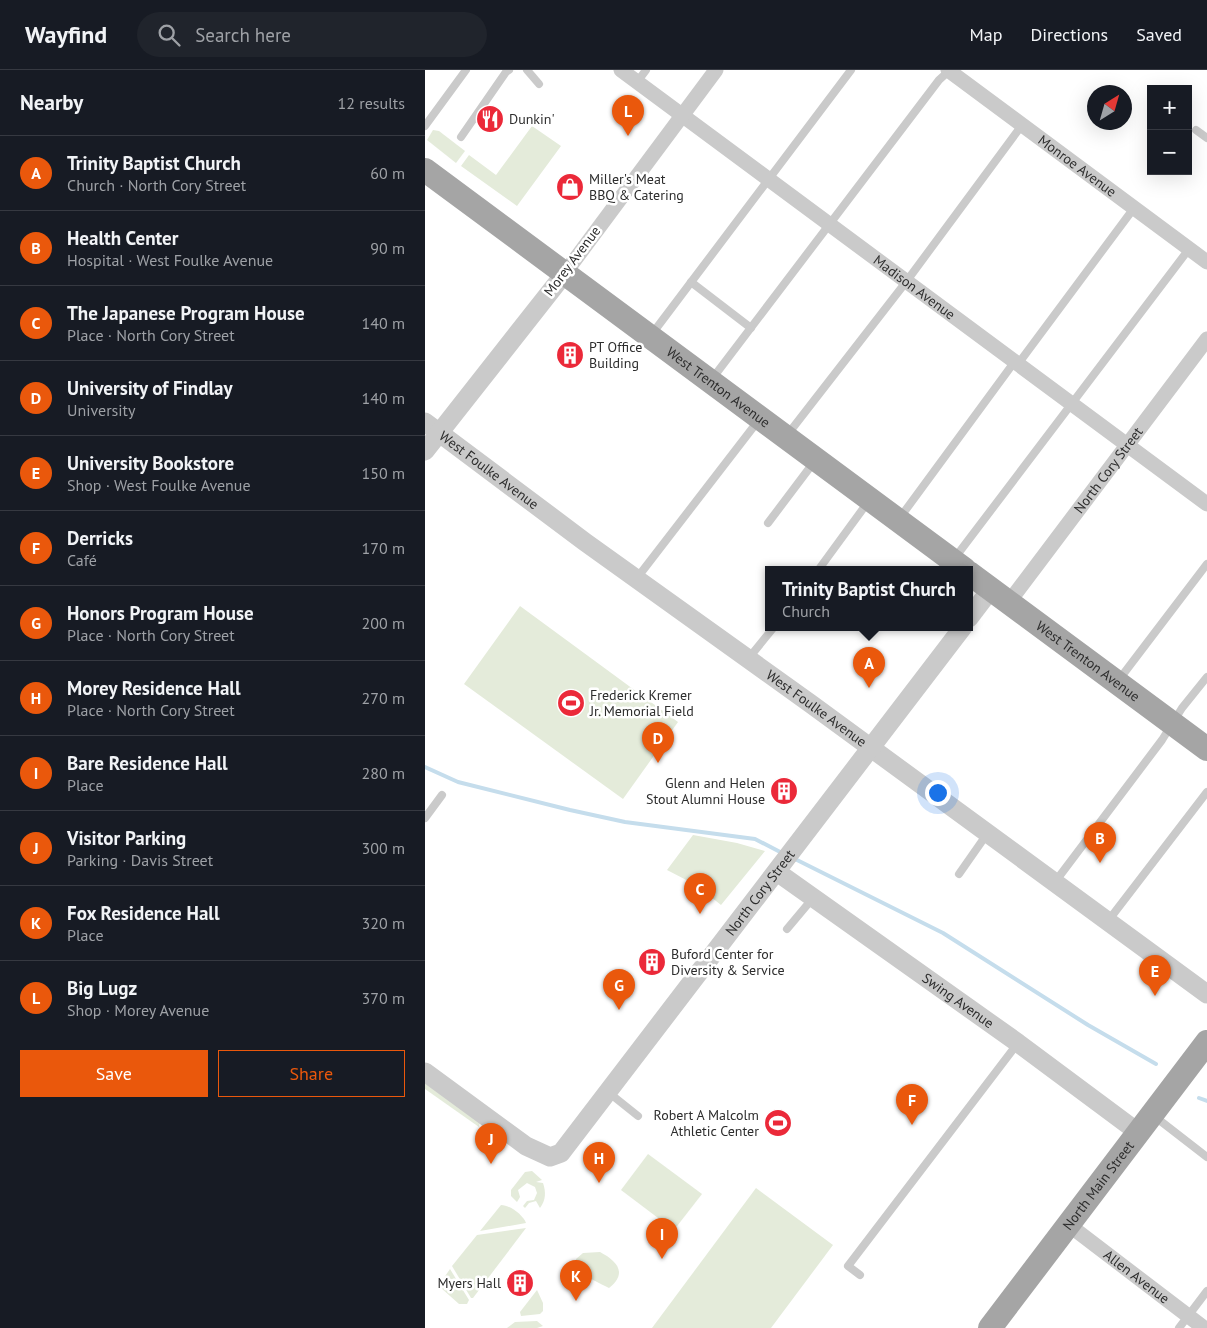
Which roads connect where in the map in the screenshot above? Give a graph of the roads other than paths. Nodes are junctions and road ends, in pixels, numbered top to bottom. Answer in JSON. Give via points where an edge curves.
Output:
{"nodes":[{"id":1,"x":466,"y":70,"type":"edge"},
{"id":2,"x":509,"y":70,"type":"edge"},
{"id":3,"x":527,"y":70,"type":"edge"},
{"id":4,"x":621,"y":70,"type":"edge"},
{"id":5,"x":646,"y":70,"type":"edge"},
{"id":6,"x":716,"y":70,"type":"edge"},
{"id":7,"x":851,"y":70,"type":"edge"},
{"id":8,"x":949,"y":70,"type":"edge"},
{"id":9,"x":637,"y":82,"type":"junction"},
{"id":10,"x":539,"y":84,"type":"dead end"},
{"id":11,"x":681,"y":116,"type":"junction"},
{"id":12,"x":1022,"y":124,"type":"junction"},
{"id":13,"x":425,"y":126,"type":"edge"},
{"id":14,"x":1196,"y":130,"type":"dead end"},
{"id":15,"x":461,"y":137,"type":"dead end"},
{"id":16,"x":1207,"y":138,"type":"edge"},
{"id":17,"x":425,"y":170,"type":"edge"},
{"id":18,"x":768,"y":180,"type":"junction"},
{"id":19,"x":1134,"y":208,"type":"junction"},
{"id":20,"x":830,"y":226,"type":"junction"},
{"id":21,"x":1189,"y":249,"type":"junction"},
{"id":22,"x":1207,"y":262,"type":"edge"},
{"id":23,"x":565,"y":273,"type":"junction"},
{"id":24,"x":691,"y":282,"type":"junction"},
{"id":25,"x":906,"y":282,"type":"junction"},
{"id":26,"x":751,"y":328,"type":"junction"},
{"id":27,"x":650,"y":336,"type":"junction"},
{"id":28,"x":1207,"y":339,"type":"edge"},
{"id":29,"x":1016,"y":362,"type":"junction"},
{"id":30,"x":710,"y":382,"type":"junction"},
{"id":31,"x":1071,"y":404,"type":"junction"},
{"id":32,"x":759,"y":419,"type":"junction"},
{"id":33,"x":432,"y":427,"type":"edge"},
{"id":34,"x":785,"y":438,"type":"junction"},
{"id":35,"x":1126,"y":445,"type":"junction"},
{"id":36,"x":425,"y":451,"type":"edge"},
{"id":37,"x":815,"y":460,"type":"junction"},
{"id":38,"x":869,"y":500,"type":"junction"},
{"id":39,"x":1207,"y":504,"type":"edge"},
{"id":40,"x":898,"y":521,"type":"junction"},
{"id":41,"x":768,"y":523,"type":"dead end"},
{"id":42,"x":1207,"y":564,"type":"edge"},
{"id":43,"x":821,"y":566,"type":"edge"},
{"id":44,"x":959,"y":566,"type":"edge"},
{"id":45,"x":963,"y":566,"type":"edge"},
{"id":46,"x":973,"y":576,"type":"edge"},
{"id":47,"x":637,"y":579,"type":"junction"},
{"id":48,"x":1000,"y":595,"type":"junction"},
{"id":49,"x":973,"y":615,"type":"edge"},
{"id":50,"x":771,"y":631,"type":"edge"},
{"id":51,"x":960,"y":631,"type":"edge"},
{"id":52,"x":748,"y":659,"type":"junction"},
{"id":53,"x":1207,"y":676,"type":"edge"},
{"id":54,"x":1117,"y":683,"type":"junction"},
{"id":55,"x":1173,"y":724,"type":"junction"},
{"id":56,"x":871,"y":749,"type":"junction"},
{"id":57,"x":1207,"y":749,"type":"edge"},
{"id":58,"x":1207,"y":792,"type":"edge"},
{"id":59,"x":442,"y":795,"type":"dead end"},
{"id":60,"x":425,"y":818,"type":"edge"},
{"id":61,"x":987,"y":834,"type":"junction"},
{"id":62,"x":781,"y":867,"type":"junction"},
{"id":63,"x":959,"y":874,"type":"dead end"},
{"id":64,"x":1054,"y":882,"type":"junction"},
{"id":65,"x":814,"y":897,"type":"junction"},
{"id":66,"x":1107,"y":921,"type":"junction"},
{"id":67,"x":787,"y":930,"type":"dead end"},
{"id":68,"x":1207,"y":994,"type":"edge"},
{"id":69,"x":1207,"y":1042,"type":"edge"},
{"id":70,"x":1017,"y":1043,"type":"junction"},
{"id":71,"x":425,"y":1072,"type":"edge"},
{"id":72,"x":608,"y":1092,"type":"junction"},
{"id":73,"x":639,"y":1116,"type":"dead end"},
{"id":74,"x":1146,"y":1124,"type":"junction"},
{"id":75,"x":1207,"y":1157,"type":"edge"},
{"id":76,"x":1069,"y":1225,"type":"junction"},
{"id":77,"x":860,"y":1275,"type":"dead end"},
{"id":78,"x":1207,"y":1291,"type":"edge"},
{"id":79,"x":1188,"y":1316,"type":"junction"},
{"id":80,"x":990,"y":1328,"type":"edge"},
{"id":81,"x":1179,"y":1328,"type":"edge"},
{"id":82,"x":1204,"y":1328,"type":"edge"}],
"edges":[{"from":1,"to":13,"type":"lane"},
{"from":2,"to":15,"type":"lane"},
{"from":3,"to":10,"type":"lane"},
{"from":4,"to":9,"type":"street","name":"Madison Avenue"},
{"from":5,"to":9,"type":"lane"},
{"from":6,"to":11,"type":"street","name":"Morey Avenue"},
{"from":7,"to":18,"type":"lane"},
{"from":8,"to":12,"type":"street","name":"Monroe Avenue"},
{"from":8,"to":20,"type":"lane"},
{"from":9,"to":11,"type":"street","name":"Madison Avenue"},
{"from":11,"to":18,"type":"street","name":"Madison Avenue"},
{"from":11,"to":23,"type":"street","name":"Morey Avenue"},
{"from":12,"to":19,"type":"street","name":"Monroe Avenue"},
{"from":12,"to":25,"type":"lane"},
{"from":14,"to":16,"type":"lane"},
{"from":17,"to":23,"type":"main road","name":"West Trenton Avenue"},
{"from":18,"to":20,"type":"street","name":"Madison Avenue"},
{"from":18,"to":24,"type":"lane"},
{"from":19,"to":21,"type":"street","name":"Monroe Avenue"},
{"from":19,"to":29,"type":"lane"},
{"from":20,"to":25,"type":"street","name":"Madison Avenue"},
{"from":20,"to":26,"type":"lane"},
{"from":21,"to":22,"type":"street","name":"Monroe Avenue"},
{"from":21,"to":31,"type":"lane"},
{"from":23,"to":27,"type":"main road","name":"West Trenton Avenue"},
{"from":23,"to":33,"type":"street","name":"Morey Avenue"},
{"from":24,"to":26,"type":"lane"},
{"from":24,"to":27,"type":"lane"},
{"from":25,"to":29,"type":"street","name":"Madison Avenue"},
{"from":25,"to":34,"type":"lane"},
{"from":26,"to":30,"type":"lane"},
{"from":27,"to":30,"type":"main road","name":"West Trenton Avenue"},
{"from":28,"to":35,"type":"street","name":"North Cory Street"},
{"from":29,"to":31,"type":"street","name":"Madison Avenue"},
{"from":29,"to":40,"type":"lane"},
{"from":30,"to":32,"type":"main road","name":"West Trenton Avenue"},
{"from":31,"to":35,"type":"street","name":"Madison Avenue"},
{"from":31,"to":45,"type":"lane"},
{"from":32,"to":34,"type":"main road","name":"West Trenton Avenue"},
{"from":32,"to":47,"type":"lane"},
{"from":33,"to":36,"type":"street","name":"Morey Avenue"},
{"from":33,"to":47,"type":"street","name":"West Foulke Avenue"},
{"from":34,"to":37,"type":"main road","name":"West Trenton Avenue"},
{"from":35,"to":39,"type":"street","name":"Madison Avenue"},
{"from":35,"to":48,"type":"street","name":"North Cory Street"},
{"from":37,"to":38,"type":"main road","name":"West Trenton Avenue"},
{"from":37,"to":41,"type":"lane"},
{"from":38,"to":40,"type":"main road","name":"West Trenton Avenue"},
{"from":38,"to":43,"type":"lane"},
{"from":40,"to":44,"type":"main road","name":"West Trenton Avenue"},
{"from":42,"to":54,"type":"lane"},
{"from":46,"to":48,"type":"main road","name":"West Trenton Avenue"},
{"from":47,"to":52,"type":"street","name":"West Foulke Avenue"},
{"from":48,"to":49,"type":"street","name":"North Cory Street"},
{"from":48,"to":54,"type":"main road","name":"West Trenton Avenue"},
{"from":50,"to":52,"type":"lane"},
{"from":51,"to":56,"type":"street","name":"North Cory Street"},
{"from":52,"to":56,"type":"street","name":"West Foulke Avenue"},
{"from":53,"to":55,"type":"lane"},
{"from":54,"to":55,"type":"main road","name":"West Trenton Avenue"},
{"from":55,"to":57,"type":"main road","name":"West Trenton Avenue"},
{"from":55,"to":64,"type":"lane"},
{"from":56,"to":61,"type":"street","name":"West Foulke Avenue"},
{"from":56,"to":62,"type":"street","name":"North Cory Street"},
{"from":58,"to":66,"type":"lane"},
{"from":59,"to":60,"type":"lane"},
{"from":61,"to":63,"type":"lane"},
{"from":61,"to":64,"type":"street","name":"West Foulke Avenue"},
{"from":62,"to":65,"type":"street","name":"Swing Avenue"},
{"from":62,"to":72,"type":"street","name":"North Cory Street"},
{"from":64,"to":66,"type":"street","name":"West Foulke Avenue"},
{"from":65,"to":67,"type":"lane"},
{"from":65,"to":70,"type":"street","name":"Swing Avenue"},
{"from":66,"to":68,"type":"street","name":"West Foulke Avenue"},
{"from":69,"to":74,"type":"main road","name":"North Main Street"},
{"from":70,"to":74,"type":"street","name":"Swing Avenue"},
{"from":70,"to":77,"type":"lane","via":[[848,1266]]},
{"from":71,"to":72,"type":"street","name":"North Cory Street","via":[[543,1155],[556,1156],[567,1147]]},
{"from":72,"to":73,"type":"lane"},
{"from":74,"to":75,"type":"lane"},
{"from":74,"to":76,"type":"main road","name":"North Main Street"},
{"from":76,"to":79,"type":"street","name":"Allen Avenue"},
{"from":76,"to":80,"type":"main road","name":"North Main Street"},
{"from":78,"to":79,"type":"lane"},
{"from":79,"to":81,"type":"lane"},
{"from":79,"to":82,"type":"street","name":"Allen Avenue"}]}
